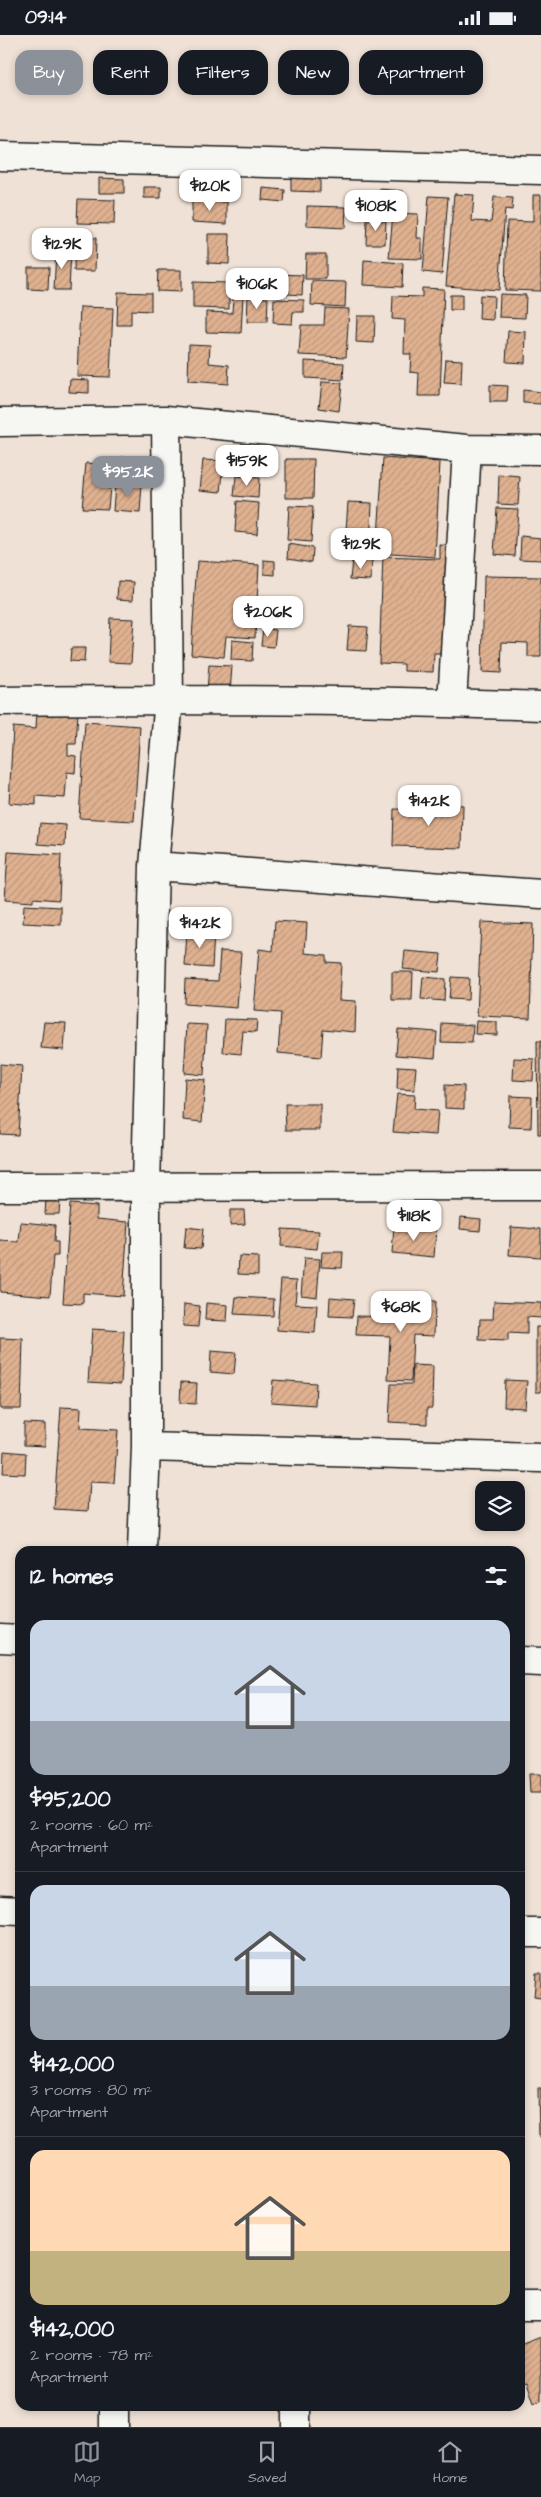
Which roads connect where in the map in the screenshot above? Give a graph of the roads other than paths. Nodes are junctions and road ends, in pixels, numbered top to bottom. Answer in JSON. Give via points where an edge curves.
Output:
{"nodes":[{"id":1,"x":0,"y":156,"type":"edge"},
{"id":2,"x":541,"y":170,"type":"edge"},
{"id":3,"x":166,"y":420,"type":"junction"},
{"id":4,"x":0,"y":422,"type":"edge"},
{"id":5,"x":467,"y":449,"type":"junction"},
{"id":6,"x":541,"y":450,"type":"edge"},
{"id":7,"x":168,"y":699,"type":"junction"},
{"id":8,"x":0,"y":701,"type":"edge"},
{"id":9,"x":452,"y":703,"type":"junction"},
{"id":10,"x":541,"y":706,"type":"edge"},
{"id":11,"x":154,"y":866,"type":"junction"},
{"id":12,"x":541,"y":894,"type":"edge"},
{"id":13,"x":541,"y":1185,"type":"edge"},
{"id":14,"x":0,"y":1187,"type":"edge"},
{"id":15,"x":146,"y":1187,"type":"junction"},
{"id":16,"x":146,"y":1447,"type":"junction"},
{"id":17,"x":541,"y":1458,"type":"edge"},
{"id":18,"x":142,"y":1546,"type":"edge"},
{"id":19,"x":0,"y":1638,"type":"edge"},
{"id":20,"x":15,"y":1639,"type":"edge"},
{"id":21,"x":525,"y":1661,"type":"edge"},
{"id":22,"x":541,"y":1662,"type":"edge"},
{"id":23,"x":0,"y":1910,"type":"edge"},
{"id":24,"x":15,"y":1911,"type":"edge"},
{"id":25,"x":525,"y":1933,"type":"edge"},
{"id":26,"x":541,"y":1933,"type":"edge"},
{"id":27,"x":525,"y":2305,"type":"edge"},
{"id":28,"x":541,"y":2306,"type":"edge"},
{"id":29,"x":114,"y":2411,"type":"edge"},
{"id":30,"x":296,"y":2411,"type":"edge"},
{"id":31,"x":114,"y":2427,"type":"edge"},
{"id":32,"x":296,"y":2427,"type":"edge"}],
"edges":[{"from":1,"to":2,"type":"street"},
{"from":3,"to":4,"type":"street"},
{"from":3,"to":5,"type":"street"},
{"from":3,"to":7,"type":"street"},
{"from":5,"to":6,"type":"street"},
{"from":5,"to":9,"type":"street"},
{"from":7,"to":8,"type":"street"},
{"from":7,"to":9,"type":"street"},
{"from":7,"to":11,"type":"street"},
{"from":9,"to":10,"type":"street"},
{"from":11,"to":12,"type":"street"},
{"from":11,"to":15,"type":"street"},
{"from":13,"to":15,"type":"street"},
{"from":14,"to":15,"type":"street"},
{"from":15,"to":16,"type":"street"},
{"from":16,"to":17,"type":"street"},
{"from":16,"to":18,"type":"street"},
{"from":19,"to":20,"type":"street"},
{"from":21,"to":22,"type":"street"},
{"from":23,"to":24,"type":"street"},
{"from":25,"to":26,"type":"street"},
{"from":27,"to":28,"type":"street"},
{"from":29,"to":31,"type":"street"},
{"from":30,"to":32,"type":"street"}]}
